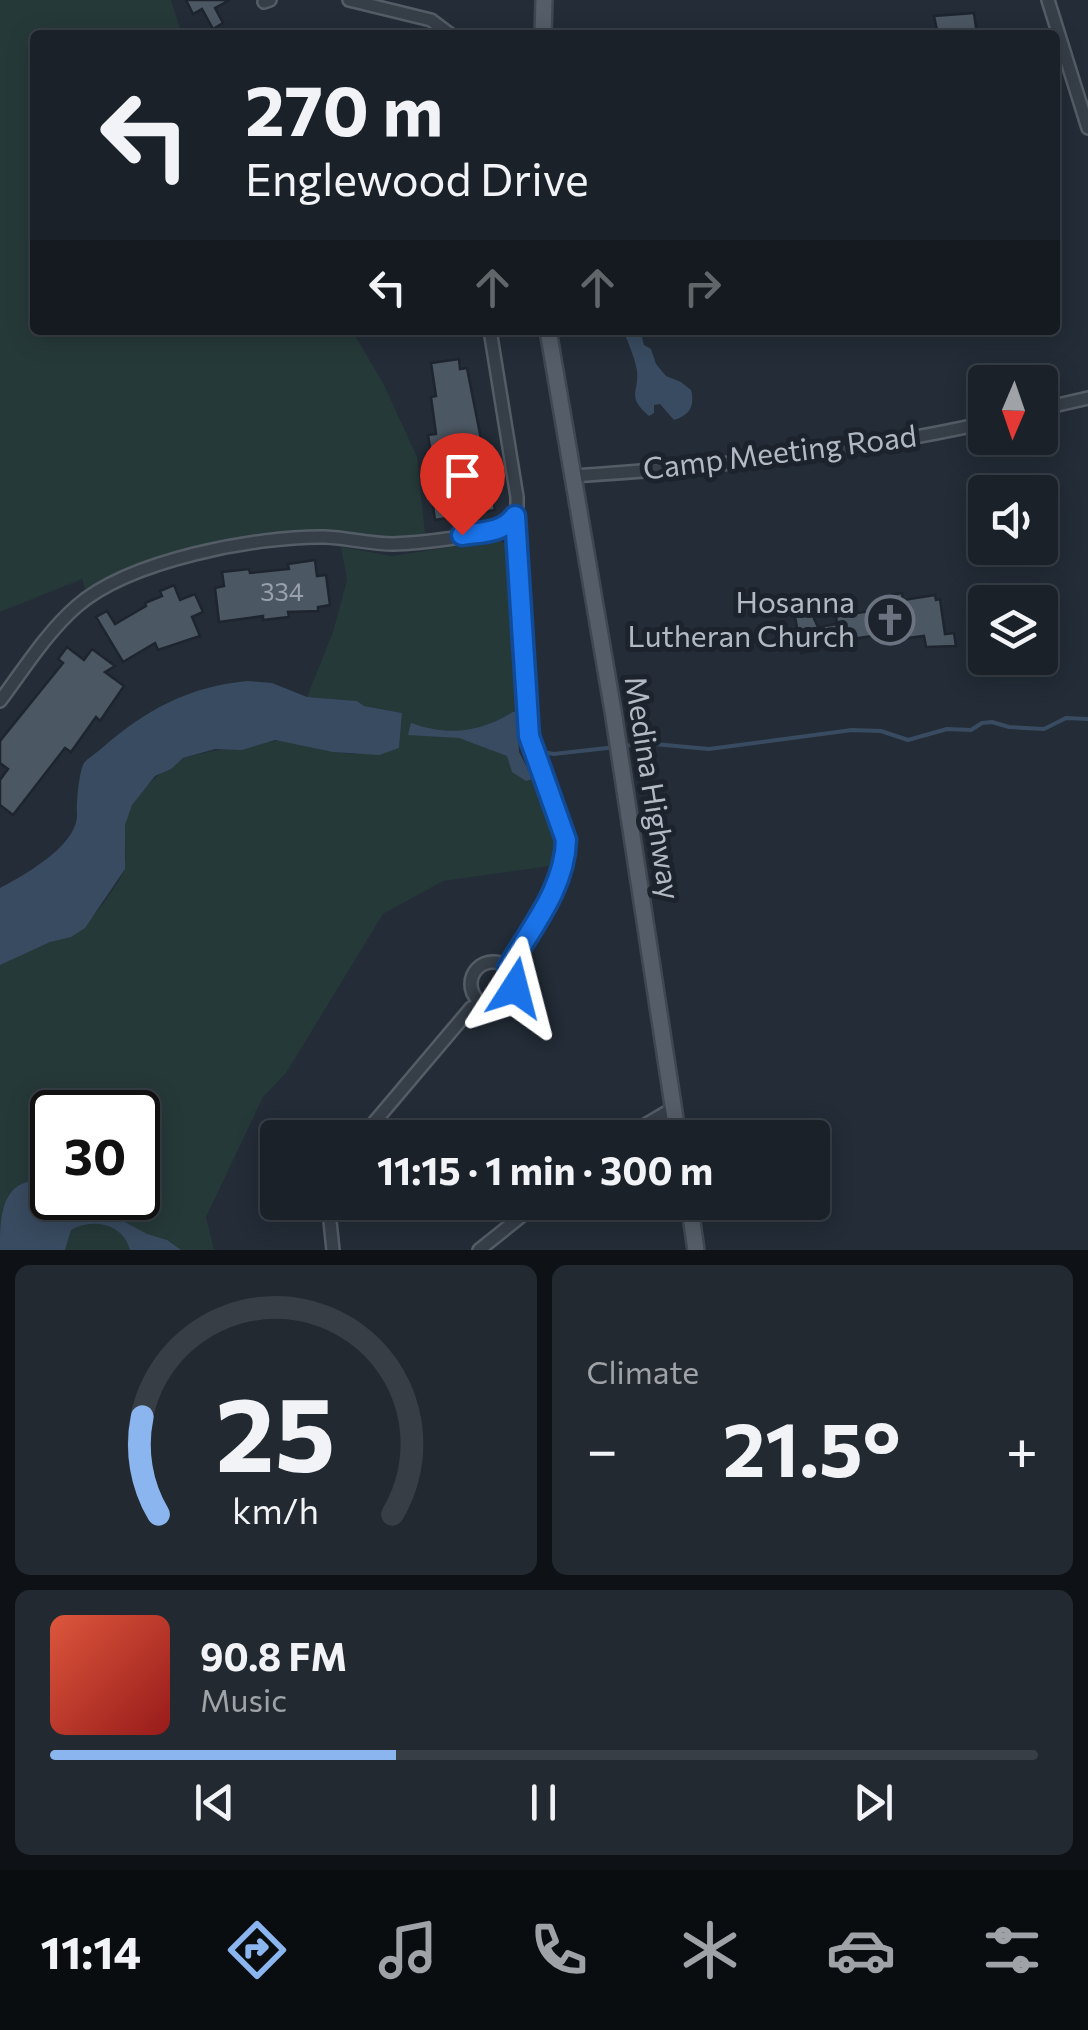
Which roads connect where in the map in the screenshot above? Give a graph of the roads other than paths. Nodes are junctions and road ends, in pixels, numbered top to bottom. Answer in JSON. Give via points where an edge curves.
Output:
{"nodes":[{"id":1,"x":349,"y":0,"type":"edge"},
{"id":2,"x":544,"y":0,"type":"edge"},
{"id":3,"x":1048,"y":0,"type":"edge"},
{"id":4,"x":444,"y":30,"type":"edge"},
{"id":5,"x":543,"y":30,"type":"edge"},
{"id":6,"x":1057,"y":30,"type":"edge"},
{"id":7,"x":1060,"y":38,"type":"edge"},
{"id":8,"x":1088,"y":128,"type":"edge"},
{"id":9,"x":491,"y":335,"type":"edge"},
{"id":10,"x":549,"y":335,"type":"edge"},
{"id":11,"x":1088,"y":398,"type":"edge"},
{"id":12,"x":1058,"y":405,"type":"edge"},
{"id":13,"x":968,"y":425,"type":"edge"},
{"id":14,"x":574,"y":476,"type":"junction"},
{"id":15,"x":515,"y":516,"type":"junction"},
{"id":16,"x":0,"y":701,"type":"edge"},
{"id":17,"x":508,"y":968,"type":"junction"},
{"id":18,"x":480,"y":1003,"type":"junction"},
{"id":19,"x":674,"y":1108,"type":"junction"},
{"id":20,"x":376,"y":1120,"type":"edge"},
{"id":21,"x":649,"y":1120,"type":"edge"},
{"id":22,"x":676,"y":1120,"type":"edge"},
{"id":23,"x":330,"y":1220,"type":"edge"},
{"id":24,"x":516,"y":1220,"type":"edge"},
{"id":25,"x":692,"y":1220,"type":"edge"},
{"id":26,"x":333,"y":1250,"type":"edge"},
{"id":27,"x":479,"y":1250,"type":"edge"},
{"id":28,"x":696,"y":1250,"type":"edge"}],
"edges":[{"from":1,"to":4,"type":"street","via":[[431,20]]},
{"from":2,"to":5,"type":"main road"},
{"from":3,"to":6,"type":"street"},
{"from":7,"to":8,"type":"street"},
{"from":9,"to":15,"type":"street"},
{"from":10,"to":14,"type":"main road","name":"Medina Highway"},
{"from":11,"to":12,"type":"street"},
{"from":13,"to":14,"type":"street","name":"Camp Meeting Road","via":[[725,465]]},
{"from":14,"to":19,"type":"main road","name":"Medina Highway"},
{"from":15,"to":16,"type":"street","via":[[496,530],[395,544],[297,538],[180,558],[79,604]]},
{"from":15,"to":17,"type":"street","via":[[531,748],[565,830],[566,858]]},
{"from":17,"to":18,"type":"street","via":[[515,980],[512,995],[494,1007]]},
{"from":17,"to":18,"type":"street","via":[[494,962],[475,970],[471,991]]},
{"from":18,"to":20,"type":"street"},
{"from":19,"to":21,"type":"street"},
{"from":19,"to":22,"type":"main road","name":"Medina Highway"},
{"from":23,"to":26,"type":"street"},
{"from":24,"to":27,"type":"street"},
{"from":25,"to":28,"type":"main road"}]}
